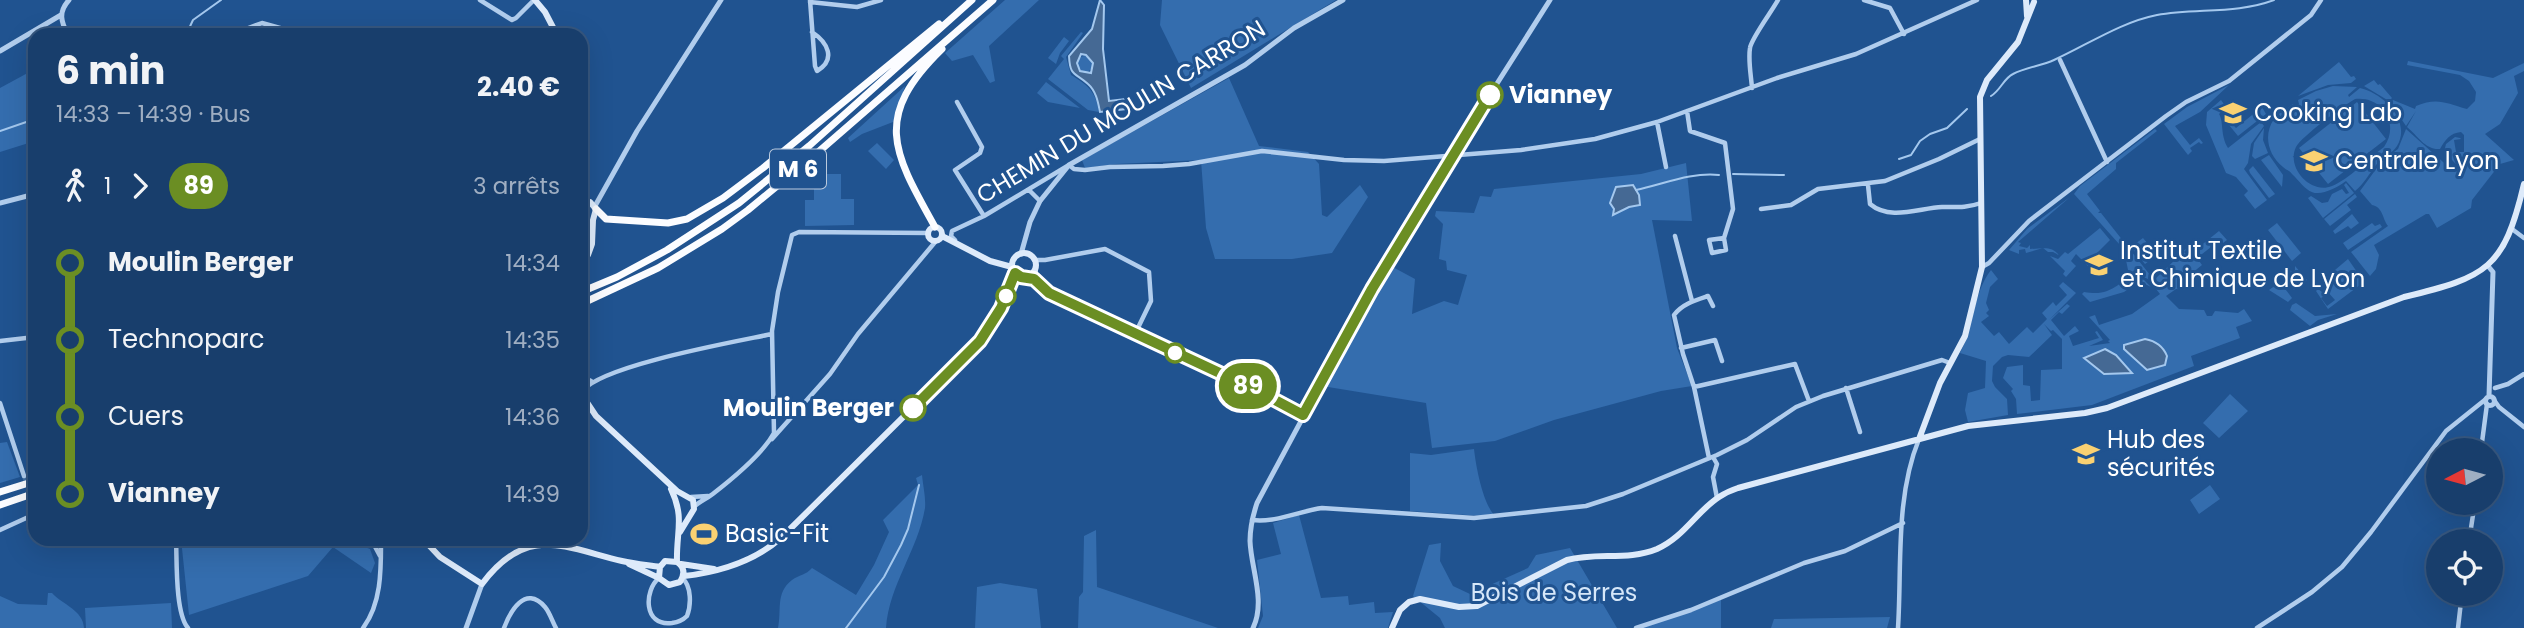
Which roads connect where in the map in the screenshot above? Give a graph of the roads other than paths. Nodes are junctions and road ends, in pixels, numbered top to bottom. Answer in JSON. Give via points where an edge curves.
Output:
{"nodes":[{"id":1,"x":69,"y":0,"type":"edge"},
{"id":2,"x":480,"y":0,"type":"edge"},
{"id":3,"x":535,"y":0,"type":"edge"},
{"id":4,"x":721,"y":0,"type":"edge"},
{"id":5,"x":881,"y":0,"type":"edge"},
{"id":6,"x":972,"y":0,"type":"edge"},
{"id":7,"x":993,"y":0,"type":"edge"},
{"id":8,"x":1343,"y":0,"type":"edge"},
{"id":9,"x":1550,"y":0,"type":"edge"},
{"id":10,"x":1778,"y":0,"type":"edge"},
{"id":11,"x":1864,"y":0,"type":"edge"},
{"id":12,"x":1977,"y":0,"type":"edge"},
{"id":13,"x":2025,"y":0,"type":"edge"},
{"id":14,"x":2321,"y":0,"type":"edge"},
{"id":15,"x":810,"y":1,"type":"edge"},
{"id":16,"x":2036,"y":1,"type":"edge"},
{"id":17,"x":61,"y":15,"type":"junction"},
{"id":18,"x":2027,"y":23,"type":"junction"},
{"id":19,"x":39,"y":28,"type":"edge"},
{"id":20,"x":64,"y":28,"type":"edge"},
{"id":21,"x":249,"y":28,"type":"edge"},
{"id":22,"x":280,"y":28,"type":"edge"},
{"id":23,"x":553,"y":28,"type":"edge"},
{"id":24,"x":812,"y":32,"type":"junction"},
{"id":25,"x":28,"y":34,"type":"edge"},
{"id":26,"x":1904,"y":34,"type":"junction"},
{"id":27,"x":0,"y":51,"type":"edge"},
{"id":28,"x":2060,"y":60,"type":"dead end"},
{"id":29,"x":1752,"y":88,"type":"junction"},
{"id":30,"x":957,"y":103,"type":"dead end"},
{"id":31,"x":1687,"y":111,"type":"junction"},
{"id":32,"x":1657,"y":122,"type":"junction"},
{"id":33,"x":1980,"y":139,"type":"junction"},
{"id":34,"x":1966,"y":147,"type":"junction"},
{"id":35,"x":1980,"y":151,"type":"junction"},
{"id":36,"x":1451,"y":156,"type":"junction"},
{"id":37,"x":2107,"y":162,"type":"junction"},
{"id":38,"x":1069,"y":165,"type":"junction"},
{"id":39,"x":1666,"y":167,"type":"dead end"},
{"id":40,"x":1086,"y":170,"type":"junction"},
{"id":41,"x":1060,"y":174,"type":"junction"},
{"id":42,"x":608,"y":183,"type":"junction"},
{"id":43,"x":2524,"y":184,"type":"edge"},
{"id":44,"x":1868,"y":185,"type":"junction"},
{"id":45,"x":1029,"y":190,"type":"junction"},
{"id":46,"x":28,"y":196,"type":"edge"},
{"id":47,"x":588,"y":199,"type":"edge"},
{"id":48,"x":1040,"y":201,"type":"junction"},
{"id":49,"x":0,"y":203,"type":"edge"},
{"id":50,"x":1981,"y":203,"type":"junction"},
{"id":51,"x":588,"y":204,"type":"edge"},
{"id":52,"x":596,"y":208,"type":"junction"},
{"id":53,"x":1969,"y":208,"type":"junction"},
{"id":54,"x":1761,"y":209,"type":"dead end"},
{"id":55,"x":1981,"y":213,"type":"junction"},
{"id":56,"x":984,"y":216,"type":"junction"},
{"id":57,"x":593,"y":220,"type":"junction"},
{"id":58,"x":588,"y":221,"type":"edge"},
{"id":59,"x":2512,"y":229,"type":"junction"},
{"id":60,"x":932,"y":230,"type":"junction"},
{"id":61,"x":1675,"y":236,"type":"dead end"},
{"id":62,"x":588,"y":237,"type":"edge"},
{"id":63,"x":1724,"y":238,"type":"dead end"},
{"id":64,"x":2524,"y":238,"type":"edge"},
{"id":65,"x":939,"y":239,"type":"junction"},
{"id":66,"x":970,"y":251,"type":"junction"},
{"id":67,"x":588,"y":255,"type":"joint"},
{"id":68,"x":1995,"y":257,"type":"junction"},
{"id":69,"x":1031,"y":261,"type":"junction"},
{"id":70,"x":1982,"y":263,"type":"junction"},
{"id":71,"x":2490,"y":268,"type":"junction"},
{"id":72,"x":1014,"y":269,"type":"junction"},
{"id":73,"x":1028,"y":276,"type":"junction"},
{"id":74,"x":1037,"y":282,"type":"junction"},
{"id":75,"x":588,"y":289,"type":"edge"},
{"id":76,"x":588,"y":301,"type":"edge"},
{"id":77,"x":1692,"y":301,"type":"junction"},
{"id":78,"x":1713,"y":306,"type":"dead end"},
{"id":79,"x":772,"y":334,"type":"junction"},
{"id":80,"x":1135,"y":334,"type":"junction"},
{"id":81,"x":28,"y":338,"type":"edge"},
{"id":82,"x":0,"y":341,"type":"edge"},
{"id":83,"x":1681,"y":348,"type":"junction"},
{"id":84,"x":1722,"y":361,"type":"dead end"},
{"id":85,"x":1950,"y":363,"type":"junction"},
{"id":86,"x":2524,"y":374,"type":"edge"},
{"id":87,"x":588,"y":379,"type":"edge"},
{"id":88,"x":592,"y":381,"type":"junction"},
{"id":89,"x":588,"y":384,"type":"edge"},
{"id":90,"x":1695,"y":387,"type":"junction"},
{"id":91,"x":1846,"y":388,"type":"junction"},
{"id":92,"x":2491,"y":398,"type":"junction"},
{"id":93,"x":588,"y":400,"type":"edge"},
{"id":94,"x":1809,"y":402,"type":"junction"},
{"id":95,"x":0,"y":403,"type":"edge"},
{"id":96,"x":1303,"y":415,"type":"junction"},
{"id":97,"x":775,"y":424,"type":"junction"},
{"id":98,"x":2524,"y":427,"type":"edge"},
{"id":99,"x":782,"y":429,"type":"junction"},
{"id":100,"x":1860,"y":432,"type":"dead end"},
{"id":101,"x":2482,"y":438,"type":"edge"},
{"id":102,"x":1919,"y":439,"type":"junction"},
{"id":103,"x":767,"y":443,"type":"junction"},
{"id":104,"x":1711,"y":457,"type":"junction"},
{"id":105,"x":24,"y":475,"type":"tunnel mouth"},
{"id":106,"x":28,"y":483,"type":"edge"},
{"id":107,"x":669,"y":484,"type":"junction"},
{"id":108,"x":0,"y":492,"type":"edge"},
{"id":109,"x":712,"y":495,"type":"junction"},
{"id":110,"x":688,"y":496,"type":"junction"},
{"id":111,"x":1717,"y":498,"type":"junction"},
{"id":112,"x":677,"y":500,"type":"junction"},
{"id":113,"x":28,"y":501,"type":"edge"},
{"id":114,"x":695,"y":506,"type":"junction"},
{"id":115,"x":0,"y":507,"type":"edge"},
{"id":116,"x":678,"y":512,"type":"junction"},
{"id":117,"x":690,"y":513,"type":"junction"},
{"id":118,"x":28,"y":517,"type":"edge"},
{"id":119,"x":1252,"y":520,"type":"junction"},
{"id":120,"x":1903,"y":523,"type":"junction"},
{"id":121,"x":0,"y":530,"type":"edge"},
{"id":122,"x":680,"y":532,"type":"junction"},
{"id":123,"x":176,"y":546,"type":"edge"},
{"id":124,"x":376,"y":546,"type":"edge"},
{"id":125,"x":376,"y":546,"type":"edge"},
{"id":126,"x":430,"y":546,"type":"edge"},
{"id":127,"x":539,"y":546,"type":"edge"},
{"id":128,"x":570,"y":546,"type":"edge"},
{"id":129,"x":677,"y":547,"type":"junction"},
{"id":130,"x":381,"y":557,"type":"junction"},
{"id":131,"x":669,"y":560,"type":"junction"},
{"id":132,"x":625,"y":562,"type":"junction"},
{"id":133,"x":679,"y":563,"type":"junction"},
{"id":134,"x":660,"y":567,"type":"junction"},
{"id":135,"x":719,"y":570,"type":"junction"},
{"id":136,"x":648,"y":573,"type":"junction"},
{"id":137,"x":659,"y":578,"type":"junction"},
{"id":138,"x":685,"y":579,"type":"junction"},
{"id":139,"x":482,"y":584,"type":"junction"},
{"id":140,"x":652,"y":586,"type":"junction"},
{"id":141,"x":2461,"y":606,"type":"edge"},
{"id":142,"x":668,"y":626,"type":"edge"},
{"id":143,"x":188,"y":628,"type":"edge"},
{"id":144,"x":363,"y":628,"type":"edge"},
{"id":145,"x":466,"y":628,"type":"edge"},
{"id":146,"x":504,"y":628,"type":"edge"},
{"id":147,"x":556,"y":628,"type":"edge"},
{"id":148,"x":1253,"y":628,"type":"edge"},
{"id":149,"x":1392,"y":628,"type":"edge"},
{"id":150,"x":1636,"y":628,"type":"edge"},
{"id":151,"x":1898,"y":628,"type":"edge"},
{"id":152,"x":2257,"y":628,"type":"edge"},
{"id":153,"x":2458,"y":628,"type":"edge"}],
"edges":[{"from":1,"to":17,"type":"street"},
{"from":2,"to":3,"type":"street","via":[[512,20]]},
{"from":3,"to":23,"type":"main road"},
{"from":4,"to":42,"type":"street"},
{"from":5,"to":15,"type":"street","via":[[857,7]]},
{"from":6,"to":52,"type":"highway","via":[[757,173],[687,219],[668,223],[606,219]]},
{"from":6,"to":75,"type":"highway","number":"M 6","via":[[739,202],[667,250]]},
{"from":7,"to":60,"type":"highway","via":[[922,69],[900,108],[896,133],[900,158]]},
{"from":7,"to":76,"type":"highway","number":"M 6","via":[[748,210],[657,268]]},
{"from":8,"to":38,"type":"street","name":"CHEMIN DU MOULIN CARRON","via":[[1294,28],[1245,65]]},
{"from":9,"to":36,"type":"street"},
{"from":10,"to":29,"type":"street","via":[[1750,48]]},
{"from":11,"to":26,"type":"street","via":[[1890,8]]},
{"from":12,"to":26,"type":"street"},
{"from":13,"to":16,"type":"main road"},
{"from":13,"to":18,"type":"main road"},
{"from":14,"to":37,"type":"street","via":[[2311,15],[2229,81],[2186,102]]},
{"from":15,"to":24,"type":"street"},
{"from":16,"to":18,"type":"main road"},
{"from":17,"to":19,"type":"street"},
{"from":17,"to":20,"type":"street"},
{"from":18,"to":33,"type":"main road","via":[[1981,93]]},
{"from":21,"to":22,"type":"street","via":[[262,23]]},
{"from":24,"to":24,"type":"street","via":[[815,66],[817,71],[826,63],[828,46]]},
{"from":25,"to":27,"type":"street"},
{"from":26,"to":29,"type":"street"},
{"from":28,"to":37,"type":"street"},
{"from":29,"to":31,"type":"street"},
{"from":30,"to":56,"type":"street","via":[[982,147],[955,170]]},
{"from":31,"to":32,"type":"street"},
{"from":31,"to":63,"type":"street","via":[[1690,131],[1724,143],[1727,151],[1733,209]]},
{"from":32,"to":36,"type":"street","via":[[1595,139]]},
{"from":32,"to":39,"type":"street"},
{"from":33,"to":34,"type":"street"},
{"from":33,"to":35,"type":"main road"},
{"from":34,"to":35,"type":"street"},
{"from":34,"to":44,"type":"street"},
{"from":35,"to":50,"type":"main road"},
{"from":36,"to":40,"type":"street","via":[[1362,162],[1262,151],[1189,164]]},
{"from":36,"to":96,"type":"street"},
{"from":37,"to":68,"type":"street","via":[[2029,221]]},
{"from":38,"to":40,"type":"street"},
{"from":38,"to":41,"type":"street"},
{"from":38,"to":45,"type":"street","name":"CHEMIN DU MOULIN CARRON"},
{"from":40,"to":41,"type":"street"},
{"from":41,"to":48,"type":"street"},
{"from":42,"to":47,"type":"street"},
{"from":42,"to":52,"type":"street"},
{"from":43,"to":59,"type":"main road"},
{"from":44,"to":53,"type":"street","via":[[1870,204],[1888,213]]},
{"from":44,"to":54,"type":"street","via":[[1818,189],[1791,205]]},
{"from":45,"to":48,"type":"street"},
{"from":45,"to":56,"type":"street","name":"CHEMIN DU MOULIN CARRON"},
{"from":46,"to":49,"type":"street"},
{"from":48,"to":69,"type":"street","via":[[1026,238]]},
{"from":50,"to":53,"type":"street"},
{"from":50,"to":55,"type":"main road"},
{"from":51,"to":52,"type":"main road"},
{"from":52,"to":57,"type":"main road"},
{"from":53,"to":55,"type":"street"},
{"from":55,"to":70,"type":"main road"},
{"from":56,"to":66,"type":"street","name":"CHEMIN DU MOULIN CARRON","via":[[952,231],[953,238]]},
{"from":57,"to":58,"type":"main road"},
{"from":57,"to":67,"type":"main road"},
{"from":59,"to":64,"type":"street"},
{"from":59,"to":71,"type":"main road"},
{"from":60,"to":65,"type":"main road","via":[[940,230]]},
{"from":60,"to":65,"type":"main road","via":[[930,239]]},
{"from":60,"to":79,"type":"street","via":[[794,233]]},
{"from":61,"to":77,"type":"street"},
{"from":62,"to":67,"type":"main road"},
{"from":65,"to":66,"type":"main road"},
{"from":65,"to":99,"type":"street"},
{"from":66,"to":72,"type":"main road"},
{"from":68,"to":70,"type":"street"},
{"from":68,"to":70,"type":"street","via":[[1989,264]]},
{"from":69,"to":72,"type":"main road"},
{"from":69,"to":73,"type":"main road"},
{"from":69,"to":74,"type":"street"},
{"from":69,"to":80,"type":"street","via":[[1105,249],[1149,272],[1151,301]]},
{"from":70,"to":85,"type":"main road","via":[[1965,336]]},
{"from":71,"to":92,"type":"street"},
{"from":71,"to":102,"type":"main road","via":[[2107,408],[1978,425]]},
{"from":72,"to":73,"type":"main road"},
{"from":72,"to":135,"type":"main road","via":[[995,319],[975,346],[764,552]]},
{"from":73,"to":74,"type":"street"},
{"from":74,"to":80,"type":"street","via":[[1049,293]]},
{"from":77,"to":78,"type":"street","via":[[1708,296]]},
{"from":77,"to":83,"type":"street","via":[[1674,315]]},
{"from":79,"to":88,"type":"street","via":[[670,356]]},
{"from":79,"to":97,"type":"street"},
{"from":80,"to":96,"type":"street"},
{"from":81,"to":82,"type":"street"},
{"from":83,"to":84,"type":"street","via":[[1716,340]]},
{"from":83,"to":90,"type":"street"},
{"from":85,"to":91,"type":"street","via":[[1942,360]]},
{"from":85,"to":102,"type":"main road"},
{"from":86,"to":92,"type":"street"},
{"from":87,"to":88,"type":"street"},
{"from":88,"to":89,"type":"street"},
{"from":90,"to":94,"type":"street","via":[[1795,364]]},
{"from":90,"to":104,"type":"street"},
{"from":91,"to":94,"type":"street"},
{"from":91,"to":100,"type":"street"},
{"from":92,"to":98,"type":"street"},
{"from":92,"to":101,"type":"street"},
{"from":92,"to":152,"type":"street","via":[[2446,431],[2342,567]]},
{"from":93,"to":107,"type":"main road","via":[[596,416]]},
{"from":94,"to":104,"type":"street"},
{"from":95,"to":105,"type":"street"},
{"from":96,"to":119,"type":"street"},
{"from":97,"to":99,"type":"street"},
{"from":97,"to":103,"type":"street"},
{"from":99,"to":103,"type":"street"},
{"from":102,"to":111,"type":"main road","via":[[1738,488]]},
{"from":102,"to":120,"type":"street","via":[[1909,469]]},
{"from":103,"to":109,"type":"street"},
{"from":104,"to":111,"type":"street","via":[[1717,464],[1713,477]]},
{"from":104,"to":119,"type":"street","via":[[1623,494],[1564,510],[1474,518],[1322,508],[1267,521]]},
{"from":106,"to":108,"type":"highway"},
{"from":107,"to":110,"type":"main road"},
{"from":107,"to":112,"type":"main road"},
{"from":109,"to":110,"type":"street"},
{"from":109,"to":114,"type":"street"},
{"from":110,"to":112,"type":"main road"},
{"from":110,"to":114,"type":"main road"},
{"from":111,"to":149,"type":"main road","via":[[1682,533],[1659,548],[1635,555],[1567,561],[1473,607],[1415,600],[1402,607]]},
{"from":112,"to":116,"type":"main road"},
{"from":113,"to":115,"type":"highway"},
{"from":114,"to":117,"type":"main road"},
{"from":116,"to":117,"type":"main road"},
{"from":116,"to":122,"type":"main road"},
{"from":117,"to":122,"type":"main road"},
{"from":118,"to":121,"type":"street"},
{"from":119,"to":148,"type":"street","via":[[1250,541],[1259,606]]},
{"from":120,"to":150,"type":"street","via":[[1844,551]]},
{"from":120,"to":151,"type":"street"},
{"from":122,"to":129,"type":"main road"},
{"from":123,"to":143,"type":"street","via":[[181,610]]},
{"from":124,"to":130,"type":"street"},
{"from":125,"to":130,"type":"street"},
{"from":126,"to":139,"type":"main road"},
{"from":127,"to":139,"type":"main road","via":[[511,556]]},
{"from":128,"to":132,"type":"main road"},
{"from":129,"to":131,"type":"main road"},
{"from":129,"to":133,"type":"main road"},
{"from":130,"to":144,"type":"street","via":[[376,602]]},
{"from":131,"to":133,"type":"main road"},
{"from":131,"to":134,"type":"main road"},
{"from":132,"to":134,"type":"main road"},
{"from":132,"to":136,"type":"main road"},
{"from":133,"to":135,"type":"main road"},
{"from":133,"to":138,"type":"main road"},
{"from":134,"to":137,"type":"main road"},
{"from":135,"to":138,"type":"main road"},
{"from":136,"to":137,"type":"main road"},
{"from":136,"to":140,"type":"street"},
{"from":137,"to":138,"type":"main road","via":[[669,586]]},
{"from":137,"to":140,"type":"street"},
{"from":138,"to":142,"type":"street","via":[[690,604],[687,617]]},
{"from":139,"to":145,"type":"street"},
{"from":140,"to":142,"type":"street","via":[[652,616]]},
{"from":141,"to":153,"type":"street"},
{"from":146,"to":147,"type":"street","via":[[512,608],[528,600],[544,607]]}]}
